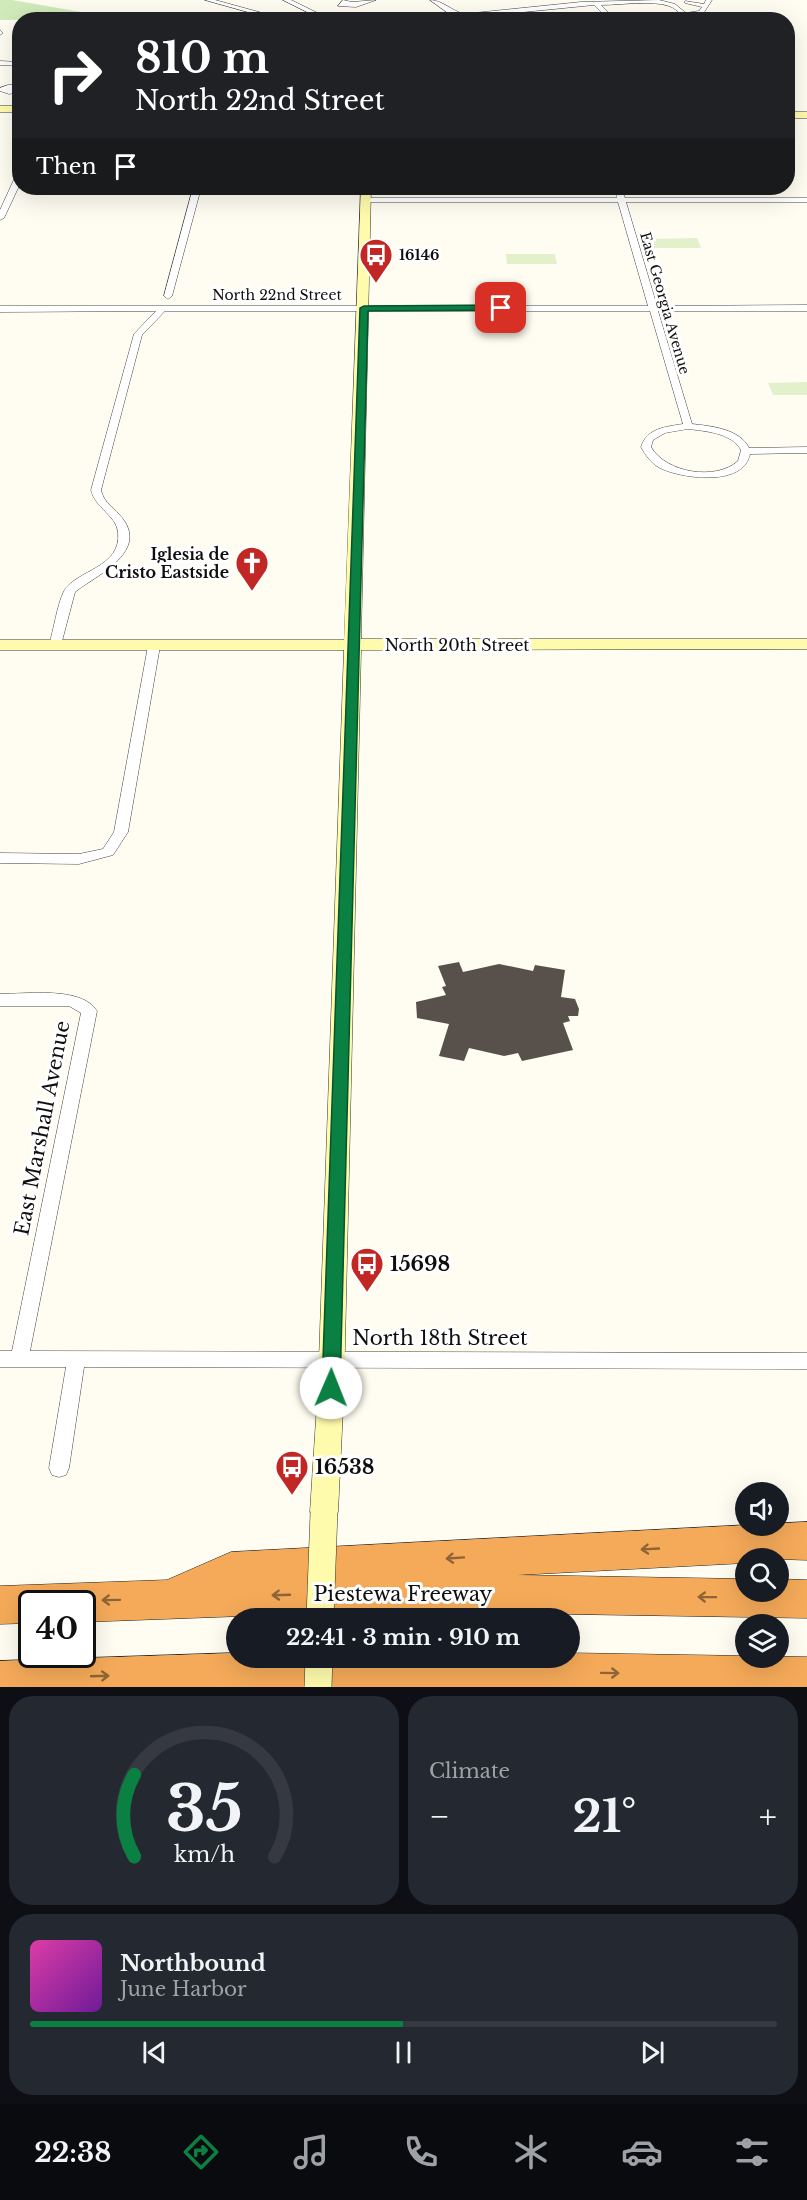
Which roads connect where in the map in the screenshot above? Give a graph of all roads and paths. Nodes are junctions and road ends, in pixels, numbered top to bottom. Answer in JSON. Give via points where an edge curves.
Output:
{"nodes":[{"id":1,"x":207,"y":0,"type":"edge"},
{"id":2,"x":286,"y":0,"type":"edge"},
{"id":3,"x":373,"y":0,"type":"edge"},
{"id":4,"x":433,"y":0,"type":"edge"},
{"id":5,"x":700,"y":0,"type":"edge"},
{"id":6,"x":355,"y":3,"type":"dead end"},
{"id":7,"x":595,"y":3,"type":"junction"},
{"id":8,"x":708,"y":3,"type":"edge"},
{"id":9,"x":303,"y":8,"type":"junction"},
{"id":10,"x":525,"y":11,"type":"joint"},
{"id":11,"x":257,"y":12,"type":"edge"},
{"id":12,"x":284,"y":12,"type":"edge"},
{"id":13,"x":312,"y":12,"type":"edge"},
{"id":14,"x":450,"y":12,"type":"edge"},
{"id":15,"x":516,"y":12,"type":"edge"},
{"id":16,"x":605,"y":12,"type":"edge"},
{"id":17,"x":680,"y":12,"type":"edge"},
{"id":18,"x":0,"y":192,"type":"edge"},
{"id":19,"x":12,"y":192,"type":"joint"},
{"id":20,"x":195,"y":195,"type":"edge"},
{"id":21,"x":366,"y":195,"type":"edge"},
{"id":22,"x":417,"y":195,"type":"edge"},
{"id":23,"x":620,"y":195,"type":"edge"},
{"id":24,"x":621,"y":199,"type":"junction"},
{"id":25,"x":807,"y":200,"type":"edge"},
{"id":26,"x":0,"y":218,"type":"edge"},
{"id":27,"x":168,"y":296,"type":"dead end"},
{"id":28,"x":364,"y":308,"type":"junction"},
{"id":29,"x":653,"y":308,"type":"junction"},
{"id":30,"x":807,"y":308,"type":"edge"},
{"id":31,"x":3,"y":309,"type":"edge"},
{"id":32,"x":163,"y":309,"type":"junction"},
{"id":33,"x":0,"y":319,"type":"edge"},
{"id":34,"x":688,"y":426,"type":"junction"},
{"id":35,"x":745,"y":450,"type":"junction"},
{"id":36,"x":807,"y":450,"type":"edge"},
{"id":37,"x":807,"y":644,"type":"edge"},
{"id":38,"x":0,"y":645,"type":"edge"},
{"id":39,"x":55,"y":645,"type":"junction"},
{"id":40,"x":154,"y":645,"type":"junction"},
{"id":41,"x":354,"y":645,"type":"junction"},
{"id":42,"x":0,"y":858,"type":"edge"},
{"id":43,"x":0,"y":1000,"type":"edge"},
{"id":44,"x":0,"y":1359,"type":"edge"},
{"id":45,"x":19,"y":1359,"type":"junction"},
{"id":46,"x":76,"y":1360,"type":"junction"},
{"id":47,"x":332,"y":1360,"type":"junction"},
{"id":48,"x":807,"y":1361,"type":"edge"},
{"id":49,"x":59,"y":1468,"type":"dead end"},
{"id":50,"x":807,"y":1541,"type":"edge"},
{"id":51,"x":169,"y":1598,"type":"junction"},
{"id":52,"x":807,"y":1599,"type":"edge"},
{"id":53,"x":0,"y":1605,"type":"edge"},
{"id":54,"x":321,"y":1608,"type":"edge"},
{"id":55,"x":319,"y":1668,"type":"edge"},
{"id":56,"x":807,"y":1677,"type":"edge"},
{"id":57,"x":0,"y":1681,"type":"edge"},
{"id":58,"x":318,"y":1687,"type":"edge"}],
"edges":[{"from":1,"to":11,"type":"street"},
{"from":2,"to":9,"type":"street"},
{"from":3,"to":6,"type":"street"},
{"from":4,"to":14,"type":"street"},
{"from":5,"to":8,"type":"street","via":[[687,2]]},
{"from":7,"to":10,"type":"street"},
{"from":7,"to":16,"type":"street"},
{"from":7,"to":17,"type":"street","via":[[667,3]]},
{"from":9,"to":12,"type":"street"},
{"from":9,"to":13,"type":"street"},
{"from":10,"to":15,"type":"street"},
{"from":18,"to":19,"type":"street"},
{"from":19,"to":26,"type":"street"},
{"from":20,"to":27,"type":"street"},
{"from":21,"to":28,"type":"street"},
{"from":22,"to":24,"type":"street"},
{"from":23,"to":24,"type":"street","name":"East Georgia Avenue"},
{"from":24,"to":25,"type":"street"},
{"from":24,"to":29,"type":"street","name":"East Georgia Avenue"},
{"from":28,"to":29,"type":"street","name":"North 22nd Street"},
{"from":28,"to":32,"type":"street","name":"North 22nd Street"},
{"from":28,"to":41,"type":"street"},
{"from":29,"to":30,"type":"street","name":"North 22nd Street"},
{"from":29,"to":34,"type":"street","name":"East Georgia Avenue"},
{"from":31,"to":32,"type":"street","name":"North 22nd Street"},
{"from":31,"to":33,"type":"street"},
{"from":32,"to":39,"type":"street","via":[[138,334],[96,490],[99,502],[119,520],[122,546],[107,567],[70,591]]},
{"from":34,"to":35,"type":"street","via":[[731,436]]},
{"from":34,"to":35,"type":"street","via":[[659,431],[645,444],[646,453],[652,460],[679,472],[712,474],[738,466],[745,459]]},
{"from":35,"to":36,"type":"street"},
{"from":37,"to":41,"type":"street","name":"North 20th Street"},
{"from":38,"to":39,"type":"street","name":"North 20th Street"},
{"from":39,"to":40,"type":"street","name":"North 20th Street"},
{"from":40,"to":41,"type":"street","name":"North 20th Street"},
{"from":40,"to":42,"type":"street","via":[[121,832],[108,852],[79,859]]},
{"from":41,"to":47,"type":"street"},
{"from":43,"to":45,"type":"street","name":"East Marshall Avenue","via":[[72,1000],[89,1011]]},
{"from":44,"to":45,"type":"street","name":"North 18th Street"},
{"from":45,"to":46,"type":"street","name":"North 18th Street"},
{"from":46,"to":47,"type":"street","name":"North 18th Street"},
{"from":46,"to":49,"type":"street"},
{"from":47,"to":48,"type":"street","name":"North 18th Street"},
{"from":47,"to":54,"type":"street","bridge":true},
{"from":50,"to":51,"type":"highway","one_way":true,"via":[[231,1571]]},
{"from":52,"to":51,"type":"highway","name":"Piestewa Freeway","one_way":true,"via":[[392,1593]]},
{"from":51,"to":53,"type":"highway","name":"Piestewa Freeway","one_way":true},
{"from":55,"to":58,"type":"street","bridge":true},
{"from":57,"to":56,"type":"highway","one_way":true,"via":[[381,1670]]}]}
